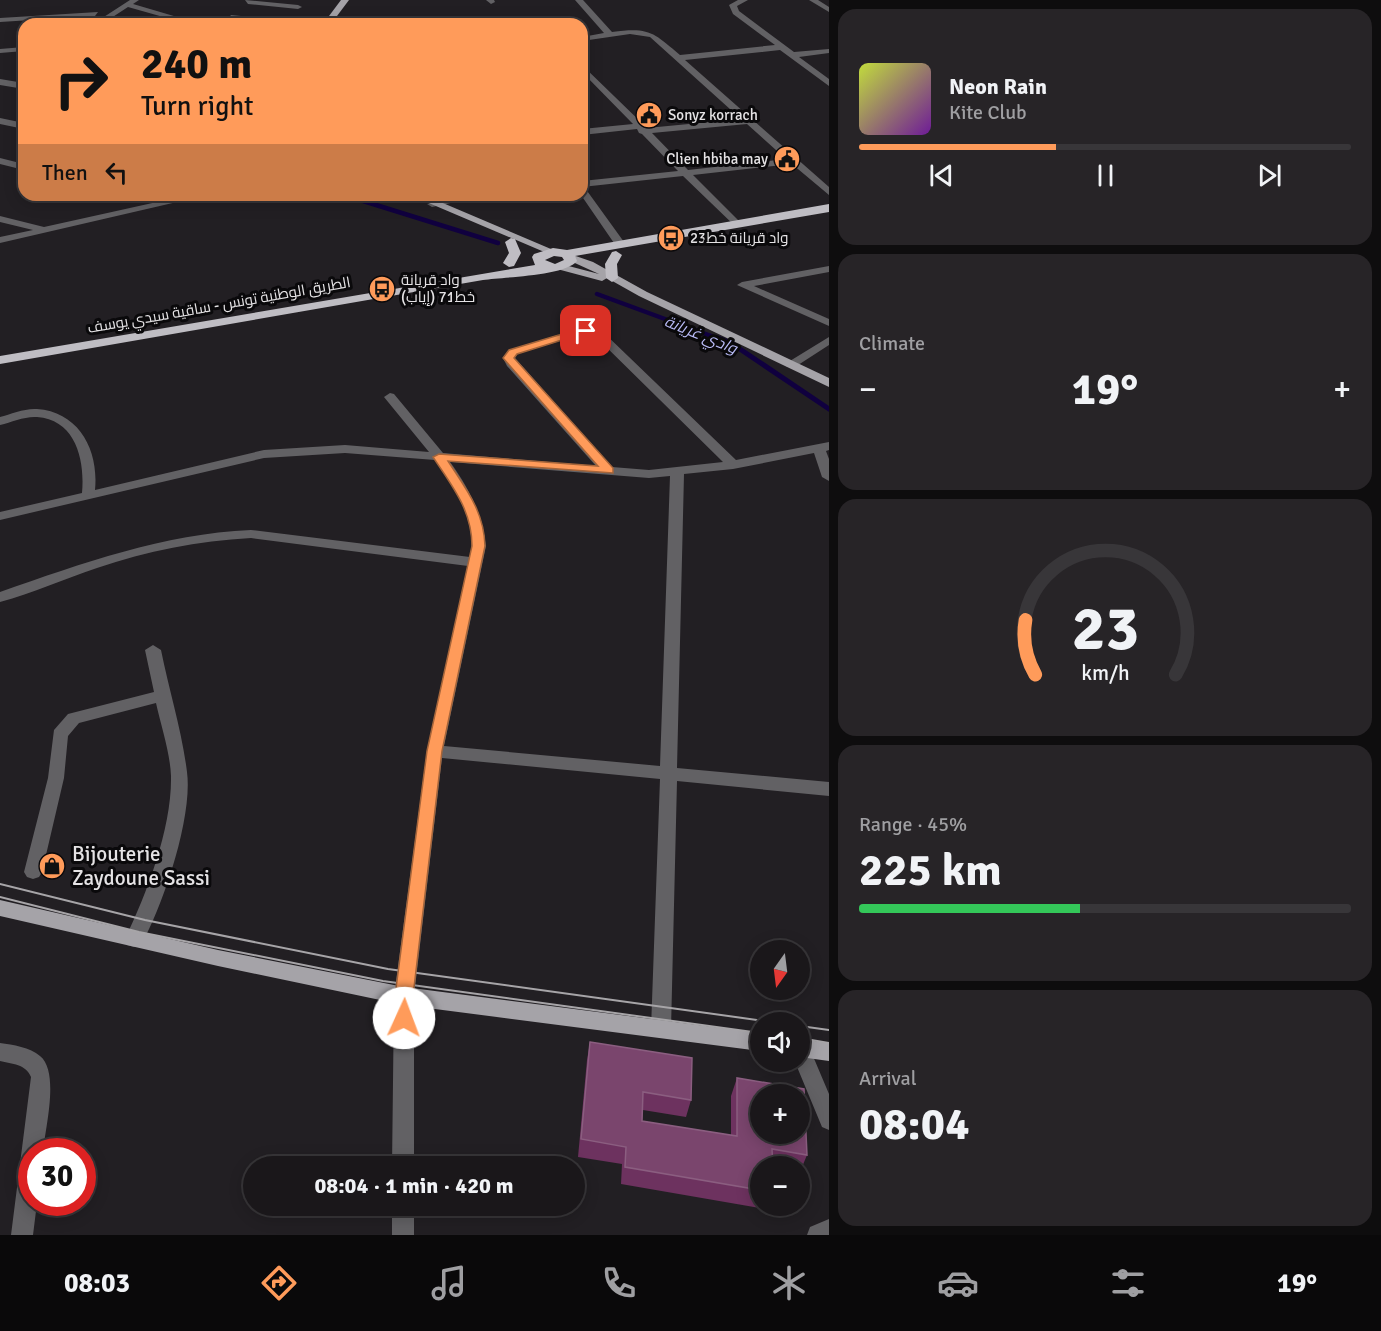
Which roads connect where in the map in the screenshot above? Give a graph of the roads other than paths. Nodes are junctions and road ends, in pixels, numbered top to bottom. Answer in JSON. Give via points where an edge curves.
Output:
{"nodes":[{"id":1,"x":304,"y":0,"type":"edge"},
{"id":2,"x":345,"y":0,"type":"edge"},
{"id":3,"x":579,"y":0,"type":"edge"},
{"id":4,"x":744,"y":0,"type":"edge"},
{"id":5,"x":813,"y":0,"type":"edge"},
{"id":6,"x":249,"y":1,"type":"edge"},
{"id":7,"x":131,"y":2,"type":"edge"},
{"id":8,"x":298,"y":7,"type":"junction"},
{"id":9,"x":829,"y":10,"type":"edge"},
{"id":10,"x":18,"y":18,"type":"edge"},
{"id":11,"x":21,"y":18,"type":"edge"},
{"id":12,"x":95,"y":18,"type":"edge"},
{"id":13,"x":106,"y":18,"type":"edge"},
{"id":14,"x":179,"y":18,"type":"edge"},
{"id":15,"x":229,"y":18,"type":"edge"},
{"id":16,"x":288,"y":18,"type":"edge"},
{"id":17,"x":332,"y":18,"type":"edge"},
{"id":18,"x":0,"y":20,"type":"edge"},
{"id":19,"x":610,"y":35,"type":"junction"},
{"id":20,"x":588,"y":38,"type":"edge"},
{"id":21,"x":782,"y":47,"type":"junction"},
{"id":22,"x":18,"y":50,"type":"edge"},
{"id":23,"x":0,"y":51,"type":"edge"},
{"id":24,"x":829,"y":51,"type":"edge"},
{"id":25,"x":791,"y":55,"type":"junction"},
{"id":26,"x":677,"y":58,"type":"junction"},
{"id":27,"x":588,"y":73,"type":"edge"},
{"id":28,"x":0,"y":82,"type":"edge"},
{"id":29,"x":18,"y":82,"type":"edge"},
{"id":30,"x":829,"y":83,"type":"edge"},
{"id":31,"x":12,"y":84,"type":"junction"},
{"id":32,"x":18,"y":85,"type":"edge"},
{"id":33,"x":0,"y":114,"type":"edge"},
{"id":34,"x":18,"y":117,"type":"edge"},
{"id":35,"x":0,"y":121,"type":"edge"},
{"id":36,"x":747,"y":121,"type":"junction"},
{"id":37,"x":18,"y":125,"type":"edge"},
{"id":38,"x":640,"y":128,"type":"junction"},
{"id":39,"x":588,"y":132,"type":"edge"},
{"id":40,"x":0,"y":161,"type":"edge"},
{"id":41,"x":794,"y":161,"type":"junction"},
{"id":42,"x":18,"y":166,"type":"edge"},
{"id":43,"x":687,"y":171,"type":"junction"},
{"id":44,"x":588,"y":183,"type":"edge"},
{"id":45,"x":829,"y":192,"type":"edge"},
{"id":46,"x":588,"y":200,"type":"edge"},
{"id":47,"x":172,"y":201,"type":"edge"},
{"id":48,"x":426,"y":201,"type":"edge"},
{"id":49,"x":448,"y":201,"type":"edge"},
{"id":50,"x":432,"y":204,"type":"junction"},
{"id":51,"x":829,"y":208,"type":"edge"},
{"id":52,"x":829,"y":215,"type":"edge"},
{"id":53,"x":0,"y":219,"type":"edge"},
{"id":54,"x":736,"y":224,"type":"junction"},
{"id":55,"x":483,"y":225,"type":"junction"},
{"id":56,"x":45,"y":230,"type":"junction"},
{"id":57,"x":0,"y":240,"type":"edge"},
{"id":58,"x":511,"y":242,"type":"junction"},
{"id":59,"x":618,"y":249,"type":"junction"},
{"id":60,"x":538,"y":256,"type":"junction"},
{"id":61,"x":562,"y":260,"type":"junction"},
{"id":62,"x":585,"y":261,"type":"junction"},
{"id":63,"x":509,"y":263,"type":"junction"},
{"id":64,"x":829,"y":269,"type":"edge"},
{"id":65,"x":617,"y":281,"type":"junction"},
{"id":66,"x":829,"y":323,"type":"edge"},
{"id":67,"x":829,"y":340,"type":"edge"},
{"id":68,"x":0,"y":353,"type":"edge"},
{"id":69,"x":0,"y":360,"type":"edge"},
{"id":70,"x":791,"y":364,"type":"junction"},
{"id":71,"x":829,"y":383,"type":"edge"},
{"id":72,"x":390,"y":397,"type":"dead end"},
{"id":73,"x":0,"y":421,"type":"edge"},
{"id":74,"x":824,"y":447,"type":"edge"},
{"id":75,"x":439,"y":457,"type":"junction"},
{"id":76,"x":733,"y":465,"type":"junction"},
{"id":77,"x":608,"y":471,"type":"junction"},
{"id":78,"x":677,"y":473,"type":"junction"},
{"id":79,"x":829,"y":477,"type":"edge"},
{"id":80,"x":88,"y":495,"type":"junction"},
{"id":81,"x":0,"y":516,"type":"edge"},
{"id":82,"x":475,"y":562,"type":"junction"},
{"id":83,"x":0,"y":597,"type":"edge"},
{"id":84,"x":153,"y":650,"type":"dead end"},
{"id":85,"x":162,"y":696,"type":"junction"},
{"id":86,"x":435,"y":751,"type":"junction"},
{"id":87,"x":669,"y":775,"type":"junction"},
{"id":88,"x":829,"y":789,"type":"edge"},
{"id":89,"x":33,"y":872,"type":"dead end"},
{"id":90,"x":0,"y":908,"type":"edge"},
{"id":91,"x":134,"y":939,"type":"junction"},
{"id":92,"x":404,"y":996,"type":"junction"},
{"id":93,"x":661,"y":1029,"type":"junction"},
{"id":94,"x":750,"y":1041,"type":"edge"},
{"id":95,"x":810,"y":1049,"type":"edge"},
{"id":96,"x":0,"y":1052,"type":"edge"},
{"id":97,"x":829,"y":1052,"type":"edge"},
{"id":98,"x":810,"y":1072,"type":"edge"},
{"id":99,"x":829,"y":1120,"type":"edge"},
{"id":100,"x":34,"y":1138,"type":"edge"},
{"id":101,"x":403,"y":1156,"type":"edge"},
{"id":102,"x":24,"y":1216,"type":"edge"},
{"id":103,"x":403,"y":1216,"type":"edge"},
{"id":104,"x":829,"y":1230,"type":"edge"},
{"id":105,"x":22,"y":1235,"type":"edge"},
{"id":106,"x":403,"y":1235,"type":"edge"},
{"id":107,"x":818,"y":1235,"type":"edge"}],
"edges":[{"from":1,"to":8,"type":"street"},
{"from":2,"to":17,"type":"main road"},
{"from":3,"to":19,"type":"street"},
{"from":4,"to":21,"type":"street","via":[[733,5],[736,12]]},
{"from":5,"to":9,"type":"street"},
{"from":6,"to":8,"type":"street"},
{"from":6,"to":15,"type":"street"},
{"from":7,"to":13,"type":"street"},
{"from":7,"to":14,"type":"street"},
{"from":8,"to":16,"type":"street"},
{"from":10,"to":18,"type":"street"},
{"from":11,"to":12,"type":"street","via":[[93,11]]},
{"from":19,"to":20,"type":"street"},
{"from":19,"to":26,"type":"street","via":[[647,33]]},
{"from":21,"to":25,"type":"street"},
{"from":21,"to":26,"type":"street"},
{"from":22,"to":23,"type":"street"},
{"from":24,"to":25,"type":"street"},
{"from":25,"to":30,"type":"street"},
{"from":26,"to":36,"type":"street"},
{"from":27,"to":38,"type":"street"},
{"from":28,"to":31,"type":"street"},
{"from":29,"to":31,"type":"street"},
{"from":31,"to":32,"type":"street"},
{"from":33,"to":34,"type":"street"},
{"from":35,"to":37,"type":"street"},
{"from":36,"to":38,"type":"street"},
{"from":36,"to":41,"type":"street"},
{"from":38,"to":39,"type":"street"},
{"from":38,"to":43,"type":"street"},
{"from":40,"to":42,"type":"street"},
{"from":41,"to":43,"type":"street"},
{"from":41,"to":45,"type":"street"},
{"from":43,"to":44,"type":"street"},
{"from":43,"to":54,"type":"street"},
{"from":46,"to":59,"type":"street"},
{"from":47,"to":56,"type":"street"},
{"from":48,"to":50,"type":"main road"},
{"from":49,"to":50,"type":"street"},
{"from":50,"to":55,"type":"main road"},
{"from":51,"to":54,"type":"highway","name":"الطريق الوطنية تونس - ساقية سيدي يوسف"},
{"from":52,"to":59,"type":"highway","name":"الطريق الوطنية تونس - ساقية سيدي يوسف"},
{"from":53,"to":56,"type":"street"},
{"from":54,"to":59,"type":"highway","name":"الطريق الوطنية تونس - ساقية سيدي يوسف"},
{"from":55,"to":58,"type":"main road"},
{"from":55,"to":61,"type":"main road"},
{"from":56,"to":57,"type":"street"},
{"from":58,"to":60,"type":"main road"},
{"from":58,"to":63,"type":"highway","via":[[515,253]]},
{"from":59,"to":61,"type":"highway","name":"الطريق الوطنية تونس - ساقية سيدي يوسف"},
{"from":59,"to":62,"type":"highway","name":"الطريق الوطنية تونس - ساقية سيدي يوسف"},
{"from":59,"to":65,"type":"highway","via":[[611,264]]},
{"from":60,"to":61,"type":"highway","via":[[539,262]]},
{"from":60,"to":63,"type":"highway","name":"الطريق الوطنية تونس - ساقية سيدي يوسف"},
{"from":61,"to":62,"type":"highway","name":"الطريق الوطنية تونس - ساقية سيدي يوسف"},
{"from":61,"to":65,"type":"main road"},
{"from":61,"to":69,"type":"highway","name":"الطريق الوطنية تونس - ساقية سيدي يوسف"},
{"from":62,"to":65,"type":"main road"},
{"from":63,"to":68,"type":"highway","name":"الطريق الوطنية تونس - ساقية سيدي يوسف"},
{"from":64,"to":66,"type":"street","via":[[742,285]]},
{"from":65,"to":70,"type":"main road"},
{"from":67,"to":70,"type":"street"},
{"from":70,"to":71,"type":"main road"},
{"from":72,"to":75,"type":"street"},
{"from":73,"to":80,"type":"street","via":[[34,413],[63,420],[78,434],[88,452]]},
{"from":74,"to":76,"type":"street"},
{"from":74,"to":79,"type":"street"},
{"from":75,"to":77,"type":"street"},
{"from":75,"to":80,"type":"street","via":[[345,449],[264,454]]},
{"from":75,"to":82,"type":"street","via":[[472,506],[478,527]]},
{"from":76,"to":77,"type":"street","via":[[598,333],[578,332],[513,352],[508,358],[511,363]]},
{"from":76,"to":78,"type":"street"},
{"from":77,"to":78,"type":"street"},
{"from":78,"to":87,"type":"street"},
{"from":80,"to":81,"type":"street"},
{"from":82,"to":83,"type":"street","via":[[230,534],[135,551]]},
{"from":82,"to":86,"type":"street"},
{"from":84,"to":85,"type":"street"},
{"from":85,"to":89,"type":"street","via":[[74,718],[63,728],[48,821]]},
{"from":85,"to":91,"type":"street","via":[[179,773],[178,798],[171,838],[145,920]]},
{"from":86,"to":87,"type":"street"},
{"from":86,"to":92,"type":"street"},
{"from":87,"to":88,"type":"street"},
{"from":87,"to":93,"type":"street"},
{"from":90,"to":91,"type":"main road"},
{"from":91,"to":92,"type":"main road"},
{"from":92,"to":93,"type":"main road"},
{"from":92,"to":101,"type":"street"},
{"from":93,"to":94,"type":"main road"},
{"from":95,"to":97,"type":"main road"},
{"from":96,"to":100,"type":"street","via":[[34,1061],[40,1068]]},
{"from":98,"to":99,"type":"street"},
{"from":102,"to":105,"type":"street"},
{"from":103,"to":106,"type":"street"},
{"from":104,"to":107,"type":"street"}]}
